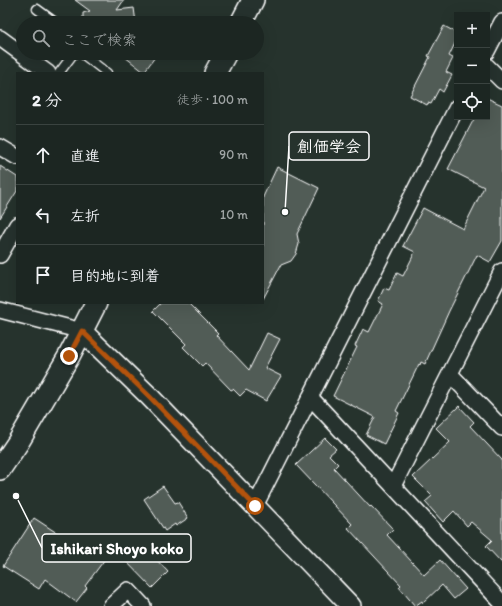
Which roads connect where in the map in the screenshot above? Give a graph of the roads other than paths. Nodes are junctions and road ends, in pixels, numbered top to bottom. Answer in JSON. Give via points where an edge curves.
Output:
{"nodes":[{"id":1,"x":253,"y":0,"type":"edge"},
{"id":2,"x":37,"y":8,"type":"dead end"},
{"id":3,"x":47,"y":16,"type":"edge"},
{"id":4,"x":245,"y":16,"type":"edge"},
{"id":5,"x":502,"y":22,"type":"edge"},
{"id":6,"x":0,"y":38,"type":"edge"},
{"id":7,"x":489,"y":48,"type":"edge"},
{"id":8,"x":16,"y":50,"type":"edge"},
{"id":9,"x":30,"y":60,"type":"edge"},
{"id":10,"x":69,"y":60,"type":"edge"},
{"id":11,"x":90,"y":60,"type":"edge"},
{"id":12,"x":222,"y":60,"type":"edge"},
{"id":13,"x":490,"y":69,"type":"edge"},
{"id":14,"x":47,"y":72,"type":"edge"},
{"id":15,"x":60,"y":72,"type":"edge"},
{"id":16,"x":106,"y":72,"type":"edge"},
{"id":17,"x":216,"y":72,"type":"edge"},
{"id":18,"x":502,"y":81,"type":"edge"},
{"id":19,"x":454,"y":113,"type":"edge"},
{"id":20,"x":0,"y":147,"type":"edge"},
{"id":21,"x":16,"y":156,"type":"edge"},
{"id":22,"x":16,"y":227,"type":"edge"},
{"id":23,"x":0,"y":255,"type":"edge"},
{"id":24,"x":502,"y":271,"type":"edge"},
{"id":25,"x":96,"y":304,"type":"edge"},
{"id":26,"x":0,"y":310,"type":"edge"},
{"id":27,"x":82,"y":331,"type":"junction"},
{"id":28,"x":450,"y":374,"type":"junction"},
{"id":29,"x":310,"y":397,"type":"junction"},
{"id":30,"x":502,"y":428,"type":"edge"},
{"id":31,"x":0,"y":469,"type":"edge"},
{"id":32,"x":393,"y":486,"type":"junction"},
{"id":33,"x":255,"y":506,"type":"junction"},
{"id":34,"x":502,"y":603,"type":"edge"},
{"id":35,"x":111,"y":606,"type":"edge"},
{"id":36,"x":144,"y":606,"type":"edge"},
{"id":37,"x":351,"y":606,"type":"edge"}],
"edges":[{"from":1,"to":4,"type":"main road"},
{"from":2,"to":3,"type":"lane"},
{"from":5,"to":7,"type":"street"},
{"from":6,"to":8,"type":"street"},
{"from":9,"to":14,"type":"street"},
{"from":10,"to":15,"type":"lane"},
{"from":11,"to":16,"type":"lane"},
{"from":12,"to":17,"type":"main road"},
{"from":13,"to":18,"type":"street"},
{"from":19,"to":29,"type":"street"},
{"from":20,"to":21,"type":"street"},
{"from":22,"to":23,"type":"street"},
{"from":24,"to":28,"type":"street"},
{"from":25,"to":27,"type":"main road"},
{"from":26,"to":27,"type":"street"},
{"from":27,"to":31,"type":"main road","via":[[19,441]]},
{"from":27,"to":33,"type":"street"},
{"from":28,"to":30,"type":"street"},
{"from":28,"to":32,"type":"street"},
{"from":29,"to":32,"type":"street"},
{"from":29,"to":33,"type":"street"},
{"from":32,"to":34,"type":"street"},
{"from":33,"to":37,"type":"street"},
{"from":35,"to":36,"type":"street","via":[[128,590]]}]}
